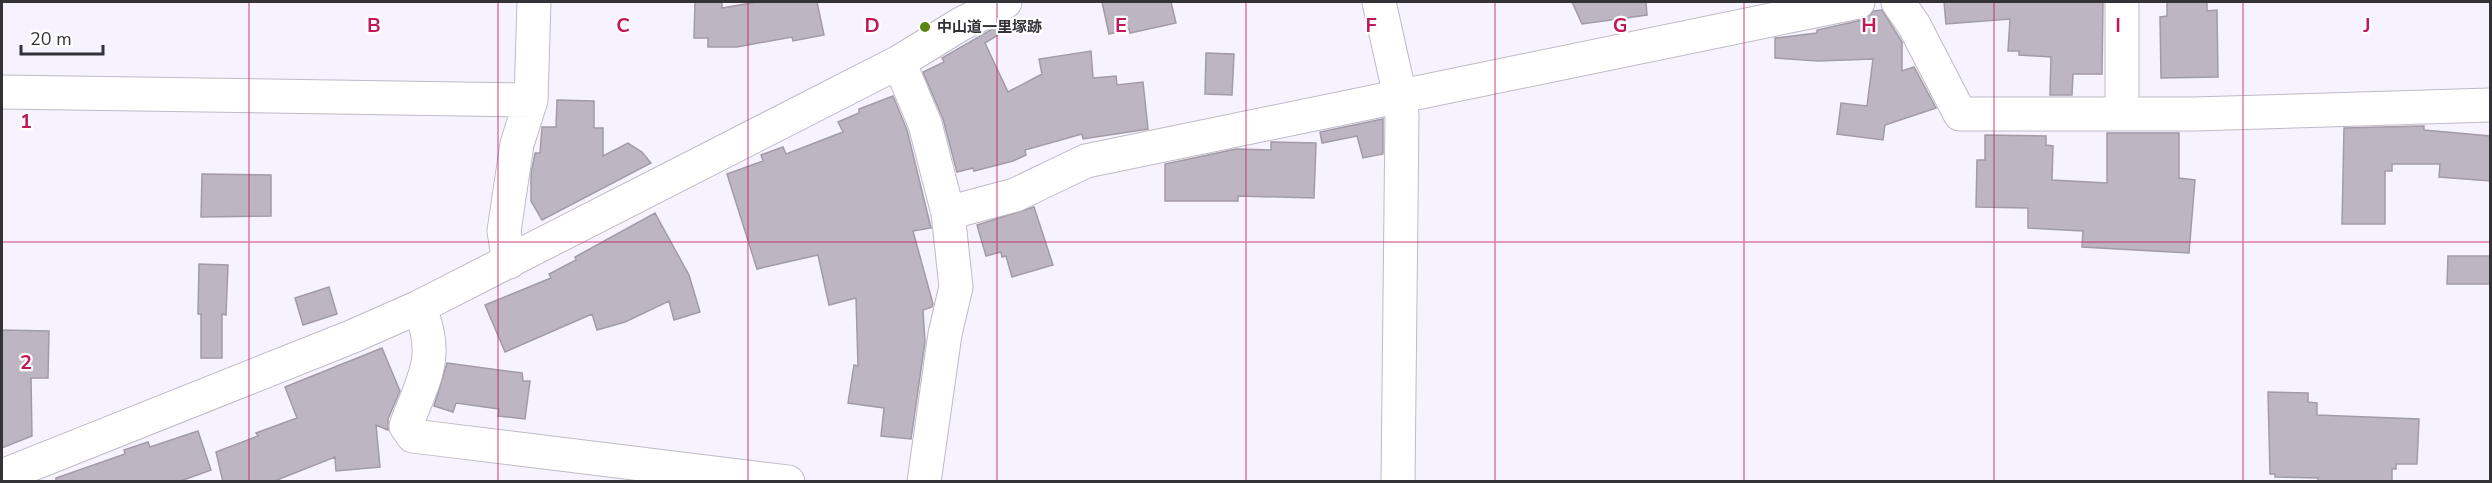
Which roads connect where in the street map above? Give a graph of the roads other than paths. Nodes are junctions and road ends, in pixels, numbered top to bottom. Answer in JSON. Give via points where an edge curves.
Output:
{"nodes":[{"id":1,"x":534,"y":2,"type":"edge"},
{"id":2,"x":1005,"y":2,"type":"edge"},
{"id":3,"x":1379,"y":2,"type":"edge"},
{"id":4,"x":1858,"y":2,"type":"edge"},
{"id":5,"x":1898,"y":2,"type":"edge"},
{"id":6,"x":2122,"y":2,"type":"edge"},
{"id":7,"x":899,"y":62,"type":"junction"},
{"id":8,"x":2,"y":92,"type":"edge"},
{"id":9,"x":1400,"y":96,"type":"junction"},
{"id":10,"x":531,"y":100,"type":"junction"},
{"id":11,"x":2490,"y":105,"type":"edge"},
{"id":12,"x":2122,"y":114,"type":"junction"},
{"id":13,"x":948,"y":213,"type":"junction"},
{"id":14,"x":509,"y":262,"type":"junction"},
{"id":15,"x":419,"y":307,"type":"junction"},
{"id":16,"x":2,"y":476,"type":"edge"},
{"id":17,"x":788,"y":482,"type":"edge"},
{"id":18,"x":924,"y":482,"type":"edge"},
{"id":19,"x":1398,"y":482,"type":"edge"}],
"edges":[{"from":1,"to":10,"type":"street"},
{"from":2,"to":7,"type":"street"},
{"from":3,"to":9,"type":"street"},
{"from":4,"to":9,"type":"street"},
{"from":5,"to":12,"type":"street","via":[[1960,114]]},
{"from":6,"to":12,"type":"street"},
{"from":7,"to":13,"type":"street","via":[[925,124]]},
{"from":7,"to":14,"type":"street"},
{"from":8,"to":10,"type":"street"},
{"from":9,"to":13,"type":"street","via":[[1086,161],[1015,195]]},
{"from":9,"to":19,"type":"street"},
{"from":10,"to":14,"type":"street","via":[[517,144],[504,231]]},
{"from":11,"to":12,"type":"street"},
{"from":13,"to":18,"type":"street","via":[[956,287],[945,334]]},
{"from":14,"to":15,"type":"street"},
{"from":15,"to":16,"type":"street"},
{"from":15,"to":17,"type":"street","via":[[428,326],[430,356],[406,426],[413,436]]}]}
